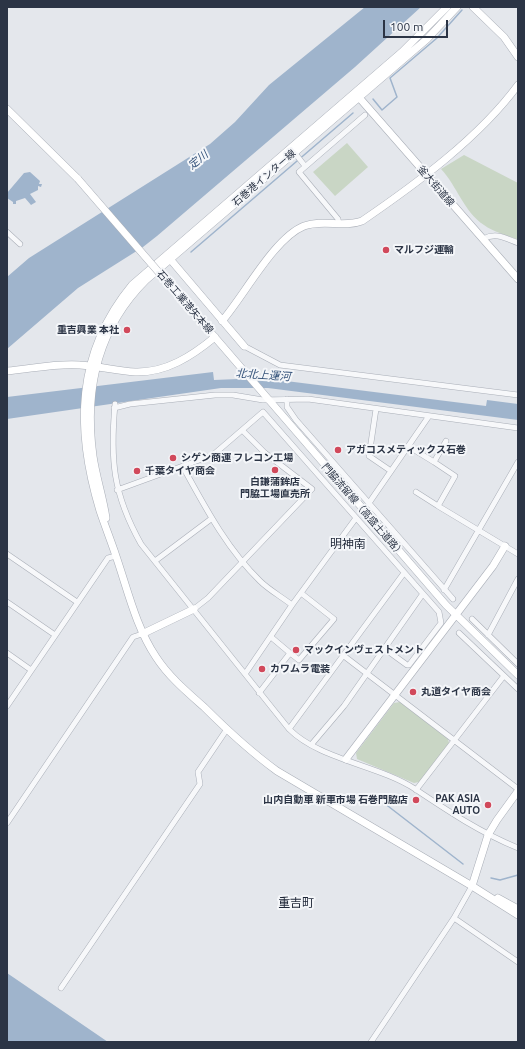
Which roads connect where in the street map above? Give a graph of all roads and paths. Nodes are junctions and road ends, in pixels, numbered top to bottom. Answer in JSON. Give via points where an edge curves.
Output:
{"nodes":[{"id":1,"x":447,"y":7,"type":"edge"},
{"id":2,"x":457,"y":7,"type":"edge"},
{"id":3,"x":473,"y":7,"type":"edge"},
{"id":4,"x":518,"y":57,"type":"edge"},
{"id":5,"x":518,"y":85,"type":"edge"},
{"id":6,"x":356,"y":94,"type":"junction"},
{"id":7,"x":7,"y":109,"type":"edge"},
{"id":8,"x":366,"y":115,"type":"dead end"},
{"id":9,"x":298,"y":157,"type":"junction"},
{"id":10,"x":305,"y":166,"type":"junction"},
{"id":11,"x":426,"y":174,"type":"junction"},
{"id":12,"x":339,"y":224,"type":"junction"},
{"id":13,"x":7,"y":232,"type":"edge"},
{"id":14,"x":483,"y":239,"type":"junction"},
{"id":15,"x":518,"y":243,"type":"edge"},
{"id":16,"x":20,"y":244,"type":"dead end"},
{"id":17,"x":170,"y":259,"type":"junction"},
{"id":18,"x":518,"y":279,"type":"edge"},
{"id":19,"x":222,"y":322,"type":"junction"},
{"id":20,"x":215,"y":336,"type":"junction"},
{"id":21,"x":244,"y":346,"type":"joint"},
{"id":22,"x":92,"y":366,"type":"junction"},
{"id":23,"x":7,"y":371,"type":"edge"},
{"id":24,"x":518,"y":395,"type":"edge"},
{"id":25,"x":286,"y":399,"type":"junction"},
{"id":26,"x":268,"y":400,"type":"junction"},
{"id":27,"x":376,"y":410,"type":"junction"},
{"id":28,"x":429,"y":416,"type":"junction"},
{"id":29,"x":518,"y":428,"type":"edge"},
{"id":30,"x":242,"y":430,"type":"junction"},
{"id":31,"x":446,"y":441,"type":"dead end"},
{"id":32,"x":408,"y":446,"type":"junction"},
{"id":33,"x":434,"y":462,"type":"junction"},
{"id":34,"x":518,"y":462,"type":"edge"},
{"id":35,"x":183,"y":467,"type":"junction"},
{"id":36,"x":390,"y":471,"type":"junction"},
{"id":37,"x":118,"y":490,"type":"junction"},
{"id":38,"x":416,"y":492,"type":"dead end"},
{"id":39,"x":369,"y":503,"type":"junction"},
{"id":40,"x":438,"y":506,"type":"junction"},
{"id":41,"x":356,"y":518,"type":"junction"},
{"id":42,"x":212,"y":519,"type":"junction"},
{"id":43,"x":478,"y":531,"type":"junction"},
{"id":44,"x":505,"y":546,"type":"junction"},
{"id":45,"x":7,"y":554,"type":"edge"},
{"id":46,"x":518,"y":554,"type":"edge"},
{"id":47,"x":116,"y":556,"type":"junction"},
{"id":48,"x":154,"y":560,"type":"junction"},
{"id":49,"x":242,"y":562,"type":"junction"},
{"id":50,"x":404,"y":573,"type":"junction"},
{"id":51,"x":518,"y":579,"type":"edge"},
{"id":52,"x":444,"y":590,"type":"junction"},
{"id":53,"x":301,"y":593,"type":"junction"},
{"id":54,"x":422,"y":595,"type":"junction"},
{"id":55,"x":452,"y":599,"type":"dead end"},
{"id":56,"x":7,"y":602,"type":"edge"},
{"id":57,"x":77,"y":602,"type":"junction"},
{"id":58,"x":292,"y":605,"type":"junction"},
{"id":59,"x":194,"y":609,"type":"junction"},
{"id":60,"x":455,"y":614,"type":"junction"},
{"id":61,"x":472,"y":619,"type":"dead end"},
{"id":62,"x":459,"y":633,"type":"dead end"},
{"id":63,"x":142,"y":634,"type":"junction"},
{"id":64,"x":55,"y":635,"type":"junction"},
{"id":65,"x":488,"y":635,"type":"junction"},
{"id":66,"x":271,"y":637,"type":"junction"},
{"id":67,"x":385,"y":649,"type":"junction"},
{"id":68,"x":7,"y":653,"type":"edge"},
{"id":69,"x":290,"y":653,"type":"junction"},
{"id":70,"x":344,"y":656,"type":"junction"},
{"id":71,"x":518,"y":664,"type":"edge"},
{"id":72,"x":31,"y":670,"type":"junction"},
{"id":73,"x":245,"y":674,"type":"junction"},
{"id":74,"x":367,"y":674,"type":"junction"},
{"id":75,"x":518,"y":675,"type":"edge"},
{"id":76,"x":504,"y":677,"type":"junction"},
{"id":77,"x":518,"y":689,"type":"edge"},
{"id":78,"x":259,"y":694,"type":"junction"},
{"id":79,"x":394,"y":695,"type":"junction"},
{"id":80,"x":7,"y":706,"type":"edge"},
{"id":81,"x":227,"y":729,"type":"junction"},
{"id":82,"x":289,"y":729,"type":"junction"},
{"id":83,"x":454,"y":740,"type":"junction"},
{"id":84,"x":311,"y":745,"type":"junction"},
{"id":85,"x":346,"y":759,"type":"junction"},
{"id":86,"x":416,"y":790,"type":"junction"},
{"id":87,"x":518,"y":790,"type":"edge"},
{"id":88,"x":7,"y":823,"type":"edge"},
{"id":89,"x":488,"y":835,"type":"junction"},
{"id":90,"x":518,"y":848,"type":"edge"},
{"id":91,"x":472,"y":886,"type":"junction"},
{"id":92,"x":518,"y":909,"type":"edge"},
{"id":93,"x":518,"y":915,"type":"edge"},
{"id":94,"x":454,"y":918,"type":"junction"},
{"id":95,"x":518,"y":962,"type":"edge"},
{"id":96,"x":61,"y":988,"type":"dead end"},
{"id":97,"x":371,"y":1042,"type":"edge"}],
"edges":[{"from":1,"to":6,"type":"street","name":"石巻港インター線","via":[[420,36]]},
{"from":2,"to":6,"type":"street","name":"石巻港インター線","via":[[427,39]]},
{"from":3,"to":4,"type":"street","via":[[504,37]]},
{"from":5,"to":11,"type":"street","via":[[488,121]]},
{"from":6,"to":9,"type":"street","name":"石巻港インター線"},
{"from":6,"to":11,"type":"street","name":"釜大街道線"},
{"from":6,"to":22,"type":"street","name":"石巻港インター線","via":[[132,285],[104,326]]},
{"from":7,"to":20,"type":"street","name":"石巻工業港矢本線","bridge":true,"via":[[78,179]]},
{"from":8,"to":10,"type":"street"},
{"from":9,"to":10,"type":"street"},
{"from":9,"to":17,"type":"street","name":"石巻港インター線"},
{"from":10,"to":12,"type":"street","via":[[299,172],[338,219]]},
{"from":11,"to":12,"type":"street","via":[[362,221]]},
{"from":11,"to":14,"type":"street","name":"釜大街道線"},
{"from":12,"to":19,"type":"street","via":[[312,224],[292,234],[271,256]]},
{"from":13,"to":16,"type":"street"},
{"from":14,"to":15,"type":"street","via":[[498,235]]},
{"from":14,"to":18,"type":"street","name":"釜大街道線"},
{"from":17,"to":19,"type":"street"},
{"from":17,"to":22,"type":"street","name":"石巻港インター線","via":[[136,289],[119,311]]},
{"from":19,"to":21,"type":"street"},
{"from":20,"to":22,"type":"street","name":"石巻工業港矢本線","via":[[192,355],[159,369],[135,372]]},
{"from":20,"to":26,"type":"street","name":"門脇流留線（高盛土道路）"},
{"from":21,"to":24,"type":"street","via":[[280,365]]},
{"from":22,"to":23,"type":"street","name":"石巻工業港矢本線"},
{"from":22,"to":47,"type":"street","via":[[84,434],[100,511]]},
{"from":25,"to":26,"type":"street"},
{"from":25,"to":27,"type":"street","via":[[308,399]]},
{"from":25,"to":39,"type":"street","via":[[292,415]]},
{"from":26,"to":37,"type":"street","via":[[215,395],[115,406],[113,459]]},
{"from":26,"to":60,"type":"street","name":"門脇流留線（高盛土道路）"},
{"from":27,"to":28,"type":"street"},
{"from":27,"to":36,"type":"street","via":[[369,456]]},
{"from":28,"to":29,"type":"street"},
{"from":28,"to":32,"type":"street"},
{"from":30,"to":35,"type":"street","via":[[213,455]]},
{"from":30,"to":41,"type":"street","via":[[263,412]]},
{"from":30,"to":49,"type":"street","via":[[265,453],[312,489]]},
{"from":31,"to":33,"type":"street"},
{"from":32,"to":33,"type":"street"},
{"from":32,"to":36,"type":"street"},
{"from":33,"to":40,"type":"street","via":[[456,476]]},
{"from":34,"to":43,"type":"street"},
{"from":35,"to":37,"type":"street"},
{"from":35,"to":42,"type":"street"},
{"from":36,"to":39,"type":"street"},
{"from":37,"to":48,"type":"street","via":[[131,526]]},
{"from":38,"to":40,"type":"street"},
{"from":39,"to":52,"type":"street"},
{"from":40,"to":43,"type":"street"},
{"from":41,"to":50,"type":"street"},
{"from":41,"to":53,"type":"street"},
{"from":42,"to":48,"type":"street"},
{"from":42,"to":49,"type":"street"},
{"from":43,"to":44,"type":"street"},
{"from":43,"to":52,"type":"street"},
{"from":44,"to":46,"type":"street"},
{"from":44,"to":60,"type":"street","via":[[493,566]]},
{"from":45,"to":57,"type":"street"},
{"from":47,"to":57,"type":"street","via":[[108,558]]},
{"from":47,"to":63,"type":"street"},
{"from":48,"to":59,"type":"street"},
{"from":49,"to":58,"type":"street","via":[[260,582]]},
{"from":49,"to":59,"type":"street"},
{"from":50,"to":54,"type":"street"},
{"from":50,"to":70,"type":"street"},
{"from":51,"to":65,"type":"street"},
{"from":52,"to":55,"type":"street"},
{"from":53,"to":58,"type":"street"},
{"from":53,"to":69,"type":"street","via":[[334,619],[299,660]]},
{"from":54,"to":67,"type":"street"},
{"from":54,"to":67,"type":"street","via":[[439,612],[441,623],[410,665]]},
{"from":56,"to":64,"type":"street"},
{"from":57,"to":64,"type":"street"},
{"from":58,"to":66,"type":"street"},
{"from":59,"to":63,"type":"street"},
{"from":59,"to":73,"type":"street"},
{"from":60,"to":75,"type":"street","name":"門脇流留線（高盛土道路）"},
{"from":60,"to":79,"type":"street"},
{"from":61,"to":65,"type":"street"},
{"from":62,"to":76,"type":"street"},
{"from":63,"to":81,"type":"street","via":[[165,670]]},
{"from":63,"to":88,"type":"street","via":[[133,636]]},
{"from":64,"to":72,"type":"street"},
{"from":65,"to":71,"type":"street"},
{"from":66,"to":69,"type":"street"},
{"from":66,"to":73,"type":"street"},
{"from":67,"to":74,"type":"street"},
{"from":68,"to":72,"type":"street"},
{"from":69,"to":78,"type":"street"},
{"from":70,"to":74,"type":"street"},
{"from":70,"to":82,"type":"street"},
{"from":72,"to":80,"type":"street"},
{"from":73,"to":78,"type":"street"},
{"from":74,"to":79,"type":"street"},
{"from":74,"to":84,"type":"street"},
{"from":76,"to":77,"type":"street"},
{"from":76,"to":83,"type":"street"},
{"from":78,"to":82,"type":"street"},
{"from":79,"to":83,"type":"street"},
{"from":79,"to":85,"type":"street"},
{"from":81,"to":91,"type":"street","via":[[277,771]]},
{"from":81,"to":96,"type":"street","via":[[198,772],[200,784]]},
{"from":82,"to":84,"type":"street"},
{"from":83,"to":86,"type":"street"},
{"from":83,"to":87,"type":"street"},
{"from":84,"to":85,"type":"street"},
{"from":85,"to":86,"type":"street"},
{"from":86,"to":89,"type":"street"},
{"from":87,"to":89,"type":"street"},
{"from":89,"to":90,"type":"street"},
{"from":89,"to":91,"type":"street"},
{"from":91,"to":92,"type":"street"},
{"from":91,"to":93,"type":"street"},
{"from":91,"to":94,"type":"street"},
{"from":94,"to":95,"type":"street"},
{"from":94,"to":97,"type":"street"}]}
